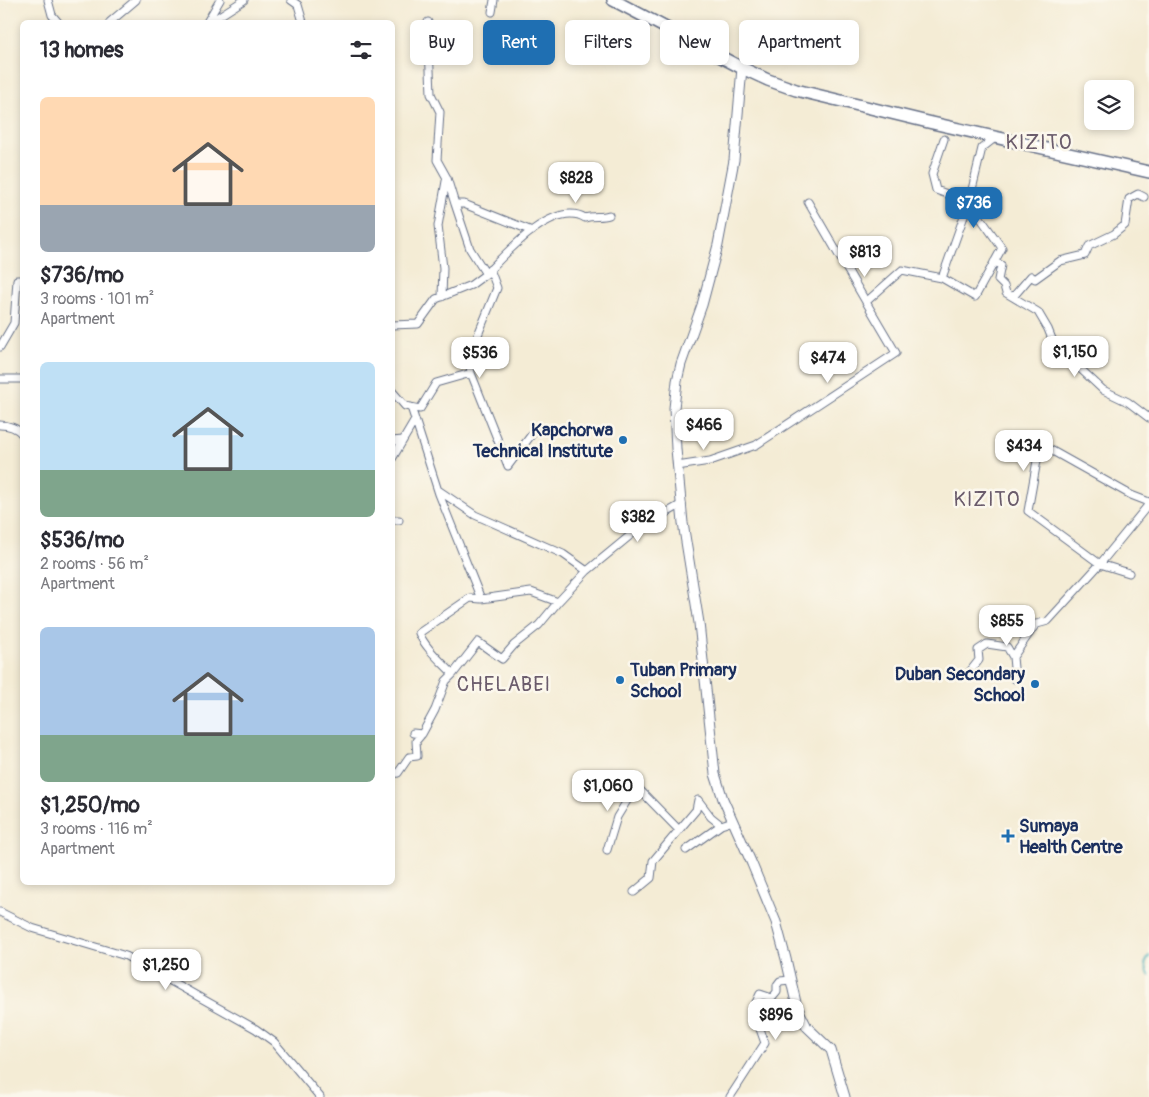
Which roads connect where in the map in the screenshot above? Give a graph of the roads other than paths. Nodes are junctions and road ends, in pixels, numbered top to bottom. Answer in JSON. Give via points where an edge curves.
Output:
{"nodes":[{"id":1,"x":48,"y":0,"type":"edge"},
{"id":2,"x":136,"y":0,"type":"edge"},
{"id":3,"x":220,"y":0,"type":"edge"},
{"id":4,"x":244,"y":0,"type":"edge"},
{"id":5,"x":292,"y":0,"type":"edge"},
{"id":6,"x":494,"y":0,"type":"edge"},
{"id":7,"x":613,"y":0,"type":"edge"},
{"id":8,"x":492,"y":12,"type":"dead end"},
{"id":9,"x":56,"y":20,"type":"edge"},
{"id":10,"x":112,"y":20,"type":"edge"},
{"id":11,"x":209,"y":20,"type":"edge"},
{"id":12,"x":211,"y":20,"type":"edge"},
{"id":13,"x":302,"y":20,"type":"edge"},
{"id":14,"x":430,"y":65,"type":"edge"},
{"id":15,"x":742,"y":68,"type":"junction"},
{"id":16,"x":996,"y":137,"type":"junction"},
{"id":17,"x":944,"y":139,"type":"dead end"},
{"id":18,"x":1149,"y":172,"type":"edge"},
{"id":19,"x":447,"y":178,"type":"junction"},
{"id":20,"x":1144,"y":196,"type":"dead end"},
{"id":21,"x":808,"y":202,"type":"dead end"},
{"id":22,"x":969,"y":202,"type":"junction"},
{"id":23,"x":455,"y":204,"type":"junction"},
{"id":24,"x":609,"y":215,"type":"dead end"},
{"id":25,"x":532,"y":231,"type":"junction"},
{"id":26,"x":994,"y":262,"type":"junction"},
{"id":27,"x":488,"y":272,"type":"junction"},
{"id":28,"x":942,"y":278,"type":"junction"},
{"id":29,"x":20,"y":280,"type":"edge"},
{"id":30,"x":442,"y":297,"type":"junction"},
{"id":31,"x":1013,"y":297,"type":"junction"},
{"id":32,"x":866,"y":302,"type":"junction"},
{"id":33,"x":395,"y":324,"type":"edge"},
{"id":34,"x":0,"y":347,"type":"edge"},
{"id":35,"x":471,"y":373,"type":"junction"},
{"id":36,"x":0,"y":379,"type":"edge"},
{"id":37,"x":20,"y":379,"type":"edge"},
{"id":38,"x":395,"y":394,"type":"edge"},
{"id":39,"x":411,"y":407,"type":"junction"},
{"id":40,"x":1149,"y":418,"type":"edge"},
{"id":41,"x":415,"y":420,"type":"junction"},
{"id":42,"x":0,"y":425,"type":"edge"},
{"id":43,"x":535,"y":430,"type":"dead end"},
{"id":44,"x":20,"y":433,"type":"edge"},
{"id":45,"x":403,"y":440,"type":"junction"},
{"id":46,"x":395,"y":441,"type":"edge"},
{"id":47,"x":395,"y":454,"type":"edge"},
{"id":48,"x":678,"y":466,"type":"junction"},
{"id":49,"x":438,"y":490,"type":"junction"},
{"id":50,"x":1149,"y":503,"type":"edge"},
{"id":51,"x":682,"y":504,"type":"junction"},
{"id":52,"x":1100,"y":564,"type":"junction"},
{"id":53,"x":587,"y":571,"type":"junction"},
{"id":54,"x":1129,"y":573,"type":"dead end"},
{"id":55,"x":482,"y":599,"type":"junction"},
{"id":56,"x":558,"y":602,"type":"junction"},
{"id":57,"x":1036,"y":624,"type":"junction"},
{"id":58,"x":1015,"y":630,"type":"dead end"},
{"id":59,"x":1013,"y":657,"type":"junction"},
{"id":60,"x":453,"y":674,"type":"junction"},
{"id":61,"x":968,"y":674,"type":"dead end"},
{"id":62,"x":1016,"y":679,"type":"dead end"},
{"id":63,"x":413,"y":733,"type":"dead end"},
{"id":64,"x":422,"y":734,"type":"junction"},
{"id":65,"x":395,"y":774,"type":"edge"},
{"id":66,"x":733,"y":821,"type":"junction"},
{"id":67,"x":721,"y":825,"type":"junction"},
{"id":68,"x":679,"y":830,"type":"junction"},
{"id":69,"x":607,"y":850,"type":"dead end"},
{"id":70,"x":686,"y":850,"type":"dead end"},
{"id":71,"x":634,"y":892,"type":"dead end"},
{"id":72,"x":0,"y":912,"type":"edge"},
{"id":73,"x":791,"y":980,"type":"junction"},
{"id":74,"x":320,"y":1097,"type":"edge"},
{"id":75,"x":730,"y":1097,"type":"edge"},
{"id":76,"x":845,"y":1097,"type":"edge"}],
"edges":[{"from":1,"to":9,"type":"street"},
{"from":2,"to":10,"type":"street"},
{"from":3,"to":11,"type":"street"},
{"from":4,"to":12,"type":"street"},
{"from":5,"to":13,"type":"street","via":[[298,5]]},
{"from":6,"to":8,"type":"street"},
{"from":7,"to":15,"type":"main road"},
{"from":14,"to":19,"type":"street","via":[[431,94],[440,112],[437,160]]},
{"from":15,"to":16,"type":"main road","via":[[796,90]]},
{"from":15,"to":48,"type":"street","via":[[735,152],[718,245],[677,381],[674,408]]},
{"from":16,"to":18,"type":"main road"},
{"from":16,"to":22,"type":"street","via":[[982,148]]},
{"from":17,"to":22,"type":"street","via":[[932,174],[936,190]]},
{"from":19,"to":23,"type":"street"},
{"from":19,"to":30,"type":"street","via":[[438,226],[443,268]]},
{"from":20,"to":31,"type":"street","via":[[1138,194],[1129,199],[1125,225],[1114,234],[1089,246],[1085,255],[1060,261],[1035,279],[1030,276]]},
{"from":21,"to":32,"type":"street"},
{"from":22,"to":26,"type":"street","via":[[1002,248]]},
{"from":22,"to":28,"type":"street"},
{"from":23,"to":25,"type":"street","via":[[464,204]]},
{"from":23,"to":27,"type":"street","via":[[470,249]]},
{"from":24,"to":25,"type":"street","via":[[585,218],[579,214],[561,215]]},
{"from":25,"to":27,"type":"street"},
{"from":26,"to":28,"type":"street","via":[[975,297]]},
{"from":26,"to":31,"type":"street","via":[[1001,265],[998,280],[1006,293]]},
{"from":27,"to":30,"type":"street","via":[[471,285]]},
{"from":27,"to":35,"type":"street","via":[[497,288],[469,357]]},
{"from":28,"to":32,"type":"street","via":[[902,270]]},
{"from":29,"to":34,"type":"street","via":[[17,280],[14,323]]},
{"from":30,"to":33,"type":"street","via":[[436,299],[418,324]]},
{"from":31,"to":40,"type":"street","via":[[1038,312],[1054,344],[1104,390]]},
{"from":32,"to":48,"type":"street","via":[[896,353],[756,445],[710,461]]},
{"from":35,"to":39,"type":"street","via":[[436,383],[420,409]]},
{"from":35,"to":43,"type":"street","via":[[508,466]]},
{"from":36,"to":37,"type":"street"},
{"from":38,"to":39,"type":"street","via":[[405,406]]},
{"from":39,"to":41,"type":"street"},
{"from":41,"to":45,"type":"street"},
{"from":41,"to":49,"type":"street"},
{"from":42,"to":44,"type":"street","via":[[7,425]]},
{"from":45,"to":46,"type":"street"},
{"from":45,"to":47,"type":"street"},
{"from":48,"to":51,"type":"street"},
{"from":49,"to":53,"type":"street","via":[[475,515],[563,554]]},
{"from":49,"to":55,"type":"street"},
{"from":50,"to":52,"type":"street"},
{"from":50,"to":52,"type":"street","via":[[1040,444],[1028,511]]},
{"from":51,"to":53,"type":"street","via":[[638,529]]},
{"from":51,"to":66,"type":"street","via":[[699,623],[712,758],[723,799]]},
{"from":52,"to":54,"type":"street"},
{"from":52,"to":57,"type":"street","via":[[1048,621]]},
{"from":53,"to":56,"type":"street"},
{"from":55,"to":56,"type":"street","via":[[531,592]]},
{"from":55,"to":60,"type":"street","via":[[470,598],[419,633],[423,643]]},
{"from":56,"to":60,"type":"street","via":[[539,625],[514,644],[502,659],[478,642]]},
{"from":57,"to":58,"type":"street"},
{"from":57,"to":59,"type":"street"},
{"from":59,"to":61,"type":"street","via":[[1007,647],[987,644],[978,650],[979,660]]},
{"from":59,"to":62,"type":"street"},
{"from":60,"to":64,"type":"street","via":[[446,681]]},
{"from":63,"to":64,"type":"street"},
{"from":64,"to":65,"type":"street","via":[[416,742],[417,756],[409,756]]},
{"from":66,"to":67,"type":"street"},
{"from":66,"to":73,"type":"street","via":[[776,922]]},
{"from":67,"to":68,"type":"street","via":[[698,800],[696,810]]},
{"from":67,"to":70,"type":"street"},
{"from":68,"to":69,"type":"street","via":[[636,786],[617,818]]},
{"from":68,"to":71,"type":"street","via":[[653,861],[651,878]]},
{"from":72,"to":74,"type":"street","via":[[32,928],[126,956],[256,1029],[274,1042]]},
{"from":73,"to":75,"type":"street","via":[[780,981],[772,998],[760,994],[753,1009],[765,1043]]},
{"from":73,"to":76,"type":"street","via":[[802,1020],[831,1050]]}]}
